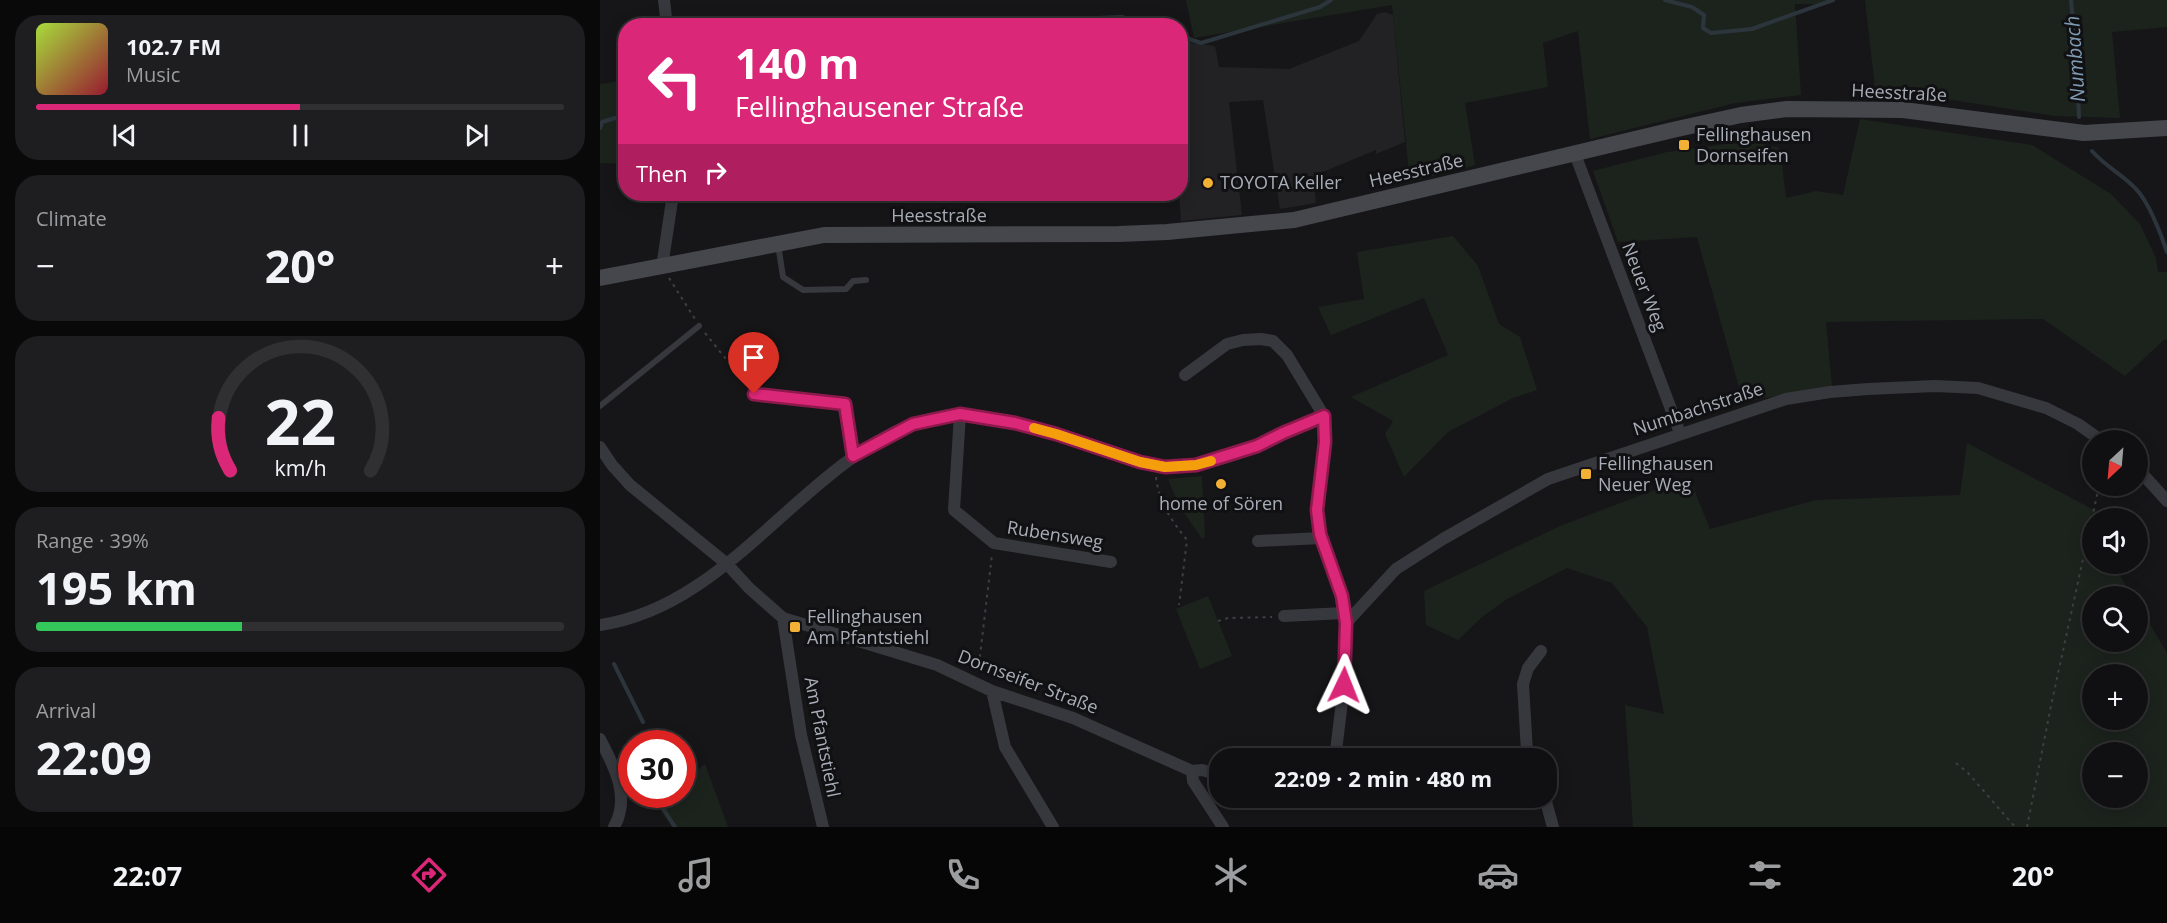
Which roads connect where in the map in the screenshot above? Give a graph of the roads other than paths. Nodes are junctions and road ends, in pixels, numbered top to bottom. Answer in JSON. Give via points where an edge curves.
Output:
{"nodes":[{"id":1,"x":664,"y":0,"type":"edge"},
{"id":2,"x":666,"y":18,"type":"edge"},
{"id":3,"x":2167,"y":128,"type":"edge"},
{"id":4,"x":1575,"y":154,"type":"junction"},
{"id":5,"x":672,"y":201,"type":"edge"},
{"id":6,"x":778,"y":244,"type":"junction"},
{"id":7,"x":662,"y":267,"type":"junction"},
{"id":8,"x":600,"y":278,"type":"edge"},
{"id":9,"x":866,"y":280,"type":"dead end"},
{"id":10,"x":699,"y":326,"type":"dead end"},
{"id":11,"x":1185,"y":375,"type":"dead end"},
{"id":12,"x":754,"y":394,"type":"dead end"},
{"id":13,"x":600,"y":406,"type":"edge"},
{"id":14,"x":960,"y":414,"type":"junction"},
{"id":15,"x":1324,"y":416,"type":"junction"},
{"id":16,"x":2086,"y":430,"type":"edge"},
{"id":17,"x":1680,"y":433,"type":"junction"},
{"id":18,"x":600,"y":447,"type":"edge"},
{"id":19,"x":853,"y":456,"type":"junction"},
{"id":20,"x":2148,"y":480,"type":"edge"},
{"id":21,"x":2167,"y":501,"type":"edge"},
{"id":22,"x":1321,"y":538,"type":"junction"},
{"id":23,"x":1258,"y":541,"type":"dead end"},
{"id":24,"x":1111,"y":562,"type":"dead end"},
{"id":25,"x":727,"y":564,"type":"junction"},
{"id":26,"x":1284,"y":616,"type":"road end"},
{"id":27,"x":783,"y":618,"type":"junction"},
{"id":28,"x":1345,"y":618,"type":"junction"},
{"id":29,"x":600,"y":625,"type":"edge"},
{"id":30,"x":1541,"y":651,"type":"dead end"},
{"id":31,"x":992,"y":691,"type":"junction"},
{"id":32,"x":600,"y":739,"type":"edge"},
{"id":33,"x":1336,"y":748,"type":"edge"},
{"id":34,"x":1527,"y":748,"type":"edge"},
{"id":35,"x":1192,"y":771,"type":"junction"},
{"id":36,"x":1209,"y":772,"type":"edge"},
{"id":37,"x":1548,"y":808,"type":"edge"},
{"id":38,"x":614,"y":827,"type":"edge"},
{"id":39,"x":823,"y":827,"type":"edge"},
{"id":40,"x":1053,"y":827,"type":"edge"},
{"id":41,"x":1223,"y":827,"type":"edge"},
{"id":42,"x":1553,"y":827,"type":"edge"}],
"edges":[{"from":1,"to":2,"type":"street"},
{"from":3,"to":4,"type":"main road","name":"Heesstraße","via":[[2084,133],[1903,110],[1787,109]]},
{"from":4,"to":6,"type":"main road","name":"Heesstraße","via":[[1294,220],[1167,232],[824,235]]},
{"from":4,"to":17,"type":"street","name":"Neuer Weg"},
{"from":5,"to":7,"type":"street"},
{"from":6,"to":7,"type":"main road","name":"Heesstraße"},
{"from":6,"to":9,"type":"lane","via":[[783,277],[803,290],[846,289],[854,281]]},
{"from":7,"to":8,"type":"main road","name":"Heesstraße"},
{"from":10,"to":13,"type":"lane"},
{"from":11,"to":15,"type":"street","via":[[1227,344],[1273,341],[1287,356]]},
{"from":12,"to":19,"type":"street","via":[[845,404]]},
{"from":14,"to":15,"type":"street","via":[[1015,423],[1165,467],[1205,463],[1257,446]]},
{"from":14,"to":19,"type":"street","via":[[913,424]]},
{"from":14,"to":24,"type":"street","name":"Rubensweg","via":[[954,510],[993,543]]},
{"from":15,"to":22,"type":"street","via":[[1317,510]]},
{"from":16,"to":17,"type":"street","name":"Numbachstraße","via":[[2046,408],[1978,388],[1935,386],[1830,392],[1786,399]]},
{"from":17,"to":28,"type":"street","name":"Numbachstraße","via":[[1548,478],[1396,569]]},
{"from":18,"to":25,"type":"street","name":"Dornseifer Straße","via":[[630,485]]},
{"from":19,"to":25,"type":"street"},
{"from":20,"to":21,"type":"street"},
{"from":22,"to":23,"type":"street"},
{"from":22,"to":28,"type":"street","via":[[1342,596]]},
{"from":25,"to":27,"type":"street","name":"Dornseifer Straße"},
{"from":25,"to":29,"type":"street","via":[[659,608]]},
{"from":26,"to":28,"type":"street"},
{"from":27,"to":31,"type":"street","name":"Dornseifer Straße","via":[[937,665]]},
{"from":27,"to":39,"type":"street","name":"Am Pfantstiehl","via":[[801,735]]},
{"from":28,"to":33,"type":"street","via":[[1344,685]]},
{"from":30,"to":34,"type":"street","via":[[1528,668],[1523,684]]},
{"from":31,"to":35,"type":"street","name":"Dornseifer Straße","via":[[1073,718]]},
{"from":31,"to":40,"type":"street","via":[[1005,747]]},
{"from":32,"to":38,"type":"street","via":[[622,795],[621,813]]},
{"from":35,"to":36,"type":"street","name":"Dornseifer Straße"},
{"from":35,"to":41,"type":"street","via":[[1193,781]]},
{"from":37,"to":42,"type":"street"}]}
